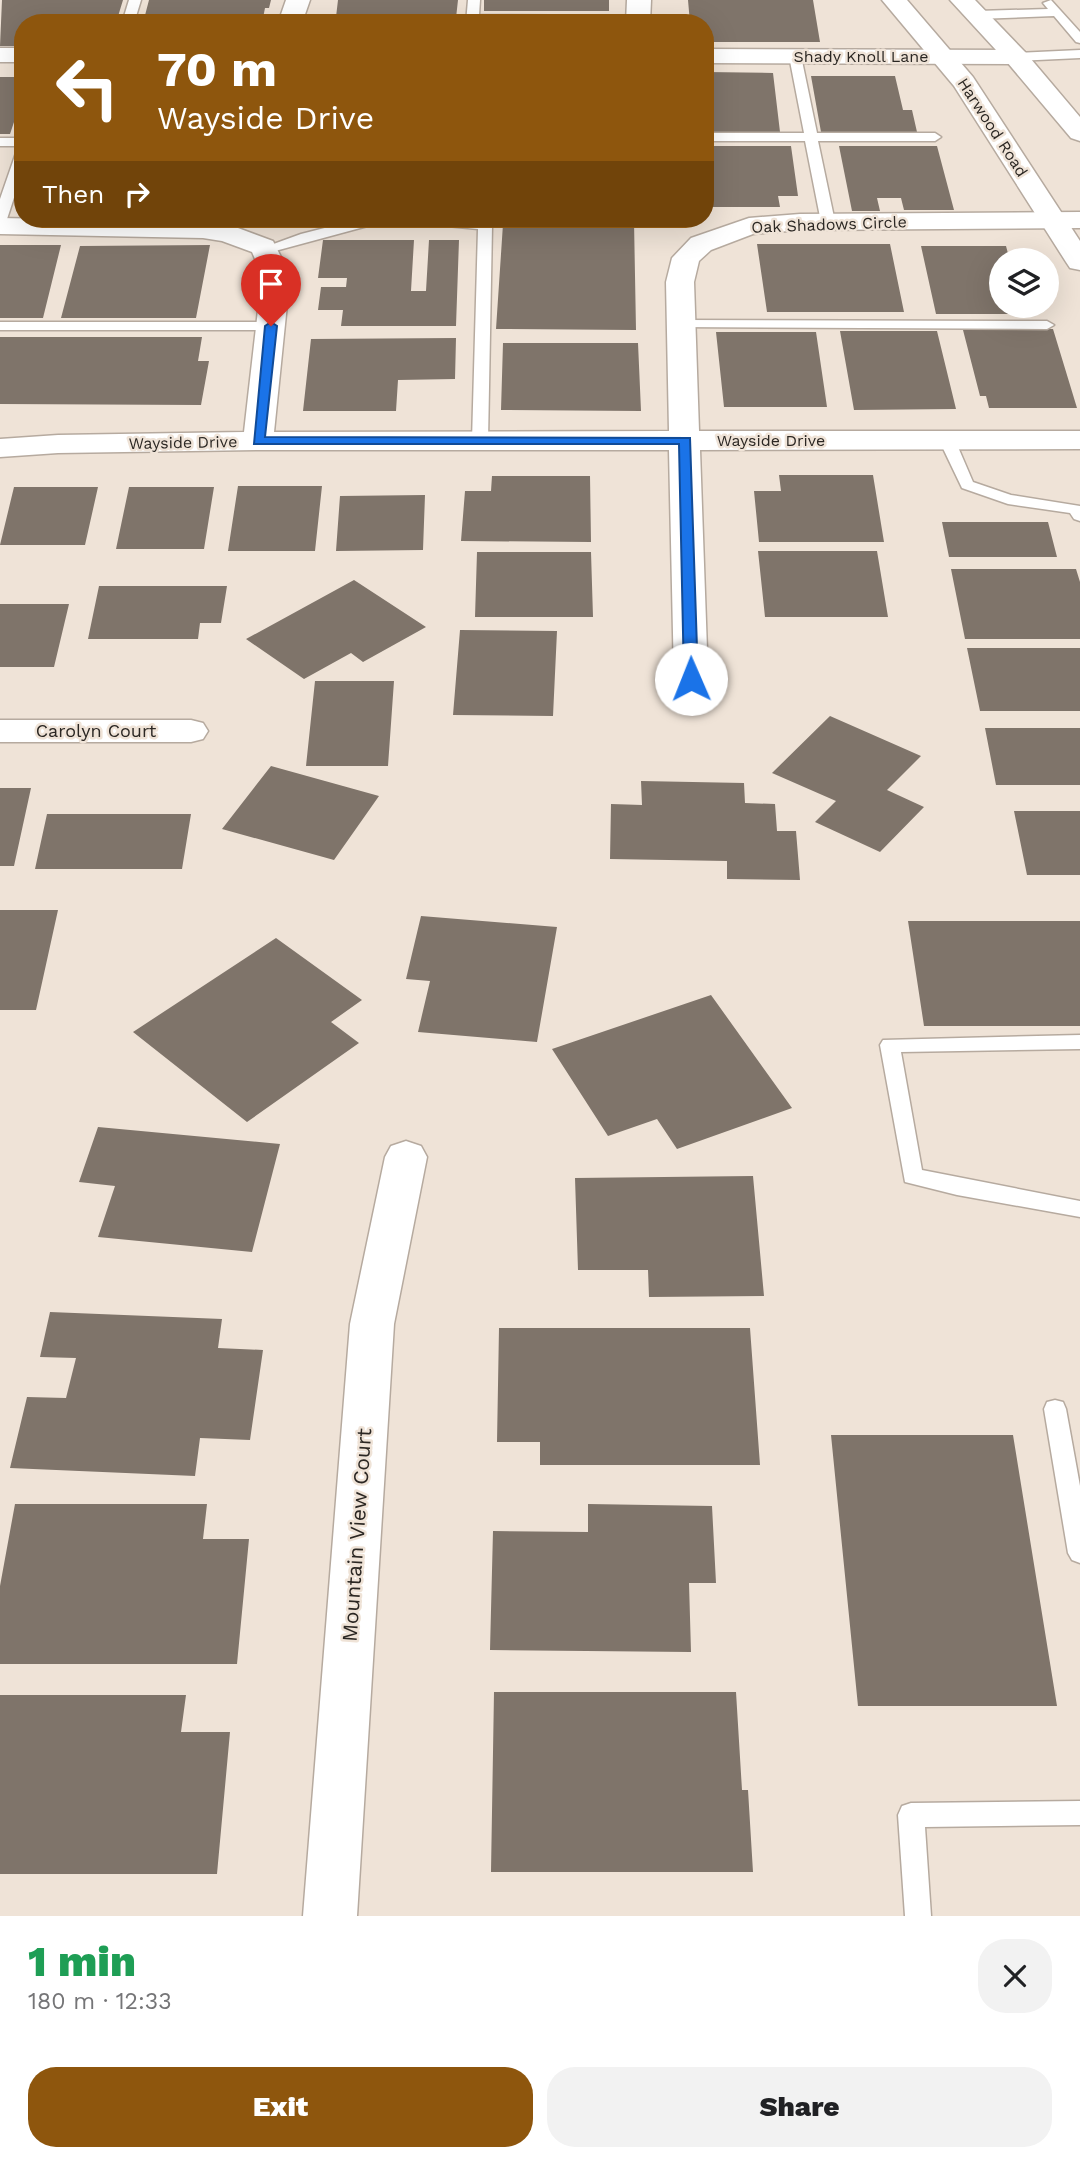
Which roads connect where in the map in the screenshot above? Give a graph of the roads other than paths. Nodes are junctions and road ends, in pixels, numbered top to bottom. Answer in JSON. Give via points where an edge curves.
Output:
{"nodes":[{"id":1,"x":894,"y":0,"type":"edge"},
{"id":2,"x":1046,"y":0,"type":"edge"},
{"id":3,"x":970,"y":7,"type":"edge"},
{"id":4,"x":1057,"y":12,"type":"junction"},
{"id":5,"x":1080,"y":39,"type":"edge"},
{"id":6,"x":1080,"y":54,"type":"edge"},
{"id":7,"x":714,"y":56,"type":"edge"},
{"id":8,"x":795,"y":56,"type":"junction"},
{"id":9,"x":945,"y":57,"type":"junction"},
{"id":10,"x":1017,"y":57,"type":"junction"},
{"id":11,"x":1080,"y":133,"type":"edge"},
{"id":12,"x":714,"y":137,"type":"edge"},
{"id":13,"x":811,"y":137,"type":"junction"},
{"id":14,"x":935,"y":137,"type":"dead end"},
{"id":15,"x":14,"y":177,"type":"edge"},
{"id":16,"x":0,"y":219,"type":"edge"},
{"id":17,"x":1067,"y":220,"type":"edge"},
{"id":18,"x":828,"y":222,"type":"junction"},
{"id":19,"x":102,"y":228,"type":"edge"},
{"id":20,"x":342,"y":228,"type":"edge"},
{"id":21,"x":485,"y":228,"type":"edge"},
{"id":22,"x":264,"y":250,"type":"junction"},
{"id":23,"x":1080,"y":262,"type":"edge"},
{"id":24,"x":681,"y":324,"type":"junction"},
{"id":25,"x":1047,"y":325,"type":"dead end"},
{"id":26,"x":0,"y":326,"type":"edge"},
{"id":27,"x":271,"y":326,"type":"junction"},
{"id":28,"x":685,"y":440,"type":"junction"},
{"id":29,"x":947,"y":440,"type":"junction"},
{"id":30,"x":1080,"y":440,"type":"edge"},
{"id":31,"x":258,"y":441,"type":"junction"},
{"id":32,"x":480,"y":441,"type":"junction"},
{"id":33,"x":0,"y":448,"type":"edge"},
{"id":34,"x":1080,"y":516,"type":"edge"},
{"id":35,"x":691,"y":679,"type":"dead end"},
{"id":36,"x":0,"y":731,"type":"edge"},
{"id":37,"x":191,"y":731,"type":"dead end"},
{"id":38,"x":1080,"y":1042,"type":"edge"},
{"id":39,"x":406,"y":1157,"type":"dead end"},
{"id":40,"x":1080,"y":1209,"type":"edge"},
{"id":41,"x":1055,"y":1409,"type":"dead end"},
{"id":42,"x":1080,"y":1553,"type":"edge"},
{"id":43,"x":1080,"y":1813,"type":"edge"},
{"id":44,"x":330,"y":1916,"type":"edge"},
{"id":45,"x":918,"y":1916,"type":"edge"}],
"edges":[{"from":1,"to":9,"type":"street","name":"Harwood Road"},
{"from":2,"to":4,"type":"lane"},
{"from":3,"to":4,"type":"lane"},
{"from":3,"to":10,"type":"street"},
{"from":4,"to":5,"type":"lane"},
{"from":6,"to":10,"type":"lane"},
{"from":7,"to":8,"type":"street","name":"Shady Knoll Lane"},
{"from":8,"to":9,"type":"street","name":"Shady Knoll Lane"},
{"from":8,"to":13,"type":"lane"},
{"from":9,"to":10,"type":"street","name":"Shady Knoll Lane"},
{"from":9,"to":17,"type":"street","name":"Harwood Road"},
{"from":10,"to":11,"type":"street"},
{"from":12,"to":13,"type":"lane"},
{"from":13,"to":14,"type":"lane"},
{"from":13,"to":18,"type":"lane"},
{"from":15,"to":16,"type":"lane"},
{"from":17,"to":18,"type":"street","name":"Oak Shadows Circle"},
{"from":17,"to":23,"type":"street","name":"Harwood Road"},
{"from":18,"to":24,"type":"street","name":"Oak Shadows Circle","via":[[749,226],[701,244],[686,258],[680,282]]},
{"from":19,"to":22,"type":"street","via":[[203,230],[256,243]]},
{"from":20,"to":22,"type":"lane"},
{"from":21,"to":32,"type":"lane"},
{"from":22,"to":27,"type":"street","via":[[276,275]]},
{"from":24,"to":25,"type":"lane"},
{"from":24,"to":28,"type":"street","name":"Oak Shadows Circle"},
{"from":26,"to":27,"type":"lane"},
{"from":27,"to":31,"type":"street"},
{"from":28,"to":29,"type":"street","name":"Wayside Drive"},
{"from":28,"to":32,"type":"street","name":"Wayside Drive"},
{"from":28,"to":35,"type":"street","name":"Oak Shadows Circle"},
{"from":29,"to":30,"type":"street","name":"Wayside Drive"},
{"from":29,"to":34,"type":"lane","via":[[967,485],[1009,499],[1075,509]]},
{"from":31,"to":32,"type":"street","name":"Wayside Drive"},
{"from":31,"to":33,"type":"street","name":"Wayside Drive"},
{"from":36,"to":37,"type":"street","name":"Carolyn Court"},
{"from":38,"to":40,"type":"lane","via":[[890,1045],[912,1176]]},
{"from":39,"to":44,"type":"street","name":"Mountain View Court","via":[[372,1324]]},
{"from":41,"to":42,"type":"lane"},
{"from":43,"to":45,"type":"lane","via":[[911,1815]]}]}
